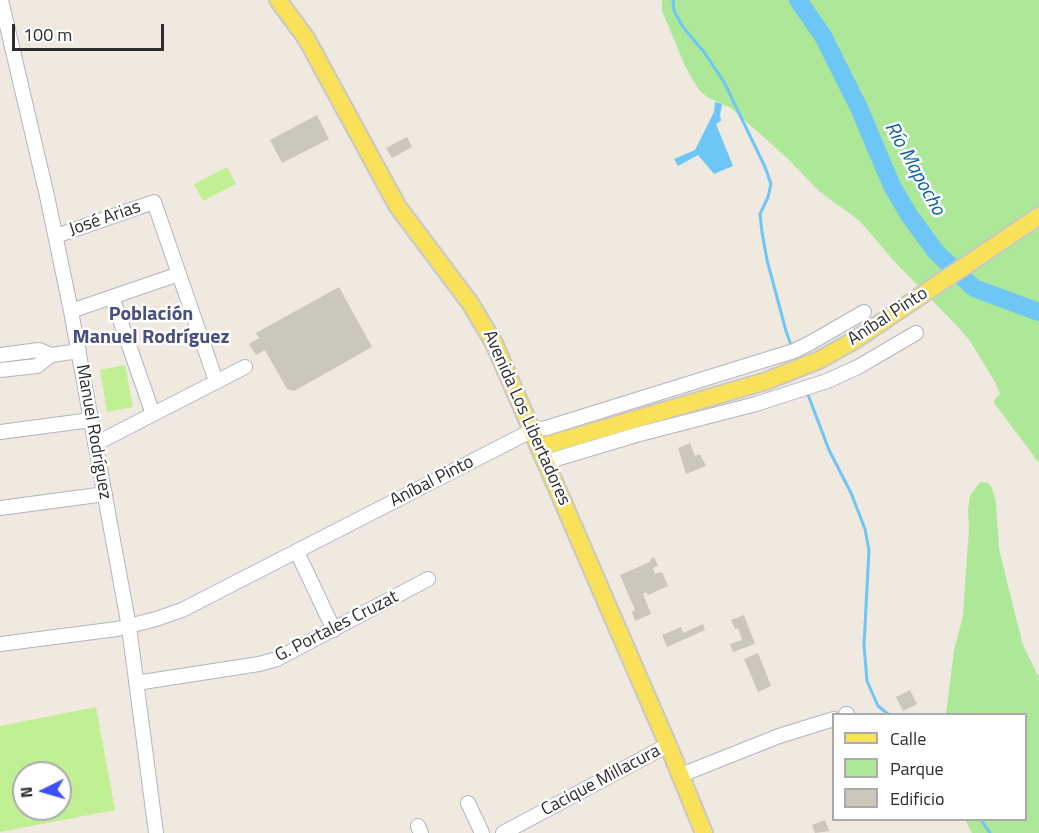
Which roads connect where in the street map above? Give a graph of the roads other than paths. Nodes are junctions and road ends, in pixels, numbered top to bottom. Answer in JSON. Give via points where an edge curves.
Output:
{"nodes":[{"id":1,"x":1,"y":0,"type":"edge"},
{"id":2,"x":278,"y":0,"type":"edge"},
{"id":3,"x":1039,"y":216,"type":"edge"},
{"id":4,"x":56,"y":236,"type":"junction"},
{"id":5,"x":179,"y":274,"type":"junction"},
{"id":6,"x":112,"y":297,"type":"junction"},
{"id":7,"x":71,"y":311,"type":"junction"},
{"id":8,"x":864,"y":312,"type":"dead end"},
{"id":9,"x":916,"y":333,"type":"dead end"},
{"id":10,"x":78,"y":351,"type":"junction"},
{"id":11,"x":0,"y":355,"type":"edge"},
{"id":12,"x":51,"y":355,"type":"junction"},
{"id":13,"x":245,"y":367,"type":"dead end"},
{"id":14,"x":0,"y":370,"type":"edge"},
{"id":15,"x":216,"y":381,"type":"junction"},
{"id":16,"x":153,"y":414,"type":"junction"},
{"id":17,"x":91,"y":420,"type":"junction"},
{"id":18,"x":533,"y":430,"type":"junction"},
{"id":19,"x":0,"y":432,"type":"edge"},
{"id":20,"x":95,"y":444,"type":"junction"},
{"id":21,"x":546,"y":451,"type":"junction"},
{"id":22,"x":105,"y":494,"type":"junction"},
{"id":23,"x":0,"y":508,"type":"edge"},
{"id":24,"x":297,"y":552,"type":"junction"},
{"id":25,"x":428,"y":579,"type":"dead end"},
{"id":26,"x":129,"y":627,"type":"junction"},
{"id":27,"x":334,"y":630,"type":"junction"},
{"id":28,"x":0,"y":644,"type":"edge"},
{"id":29,"x":136,"y":683,"type":"junction"},
{"id":30,"x":832,"y":720,"type":"edge"},
{"id":31,"x":668,"y":745,"type":"junction"},
{"id":32,"x":681,"y":775,"type":"junction"},
{"id":33,"x":468,"y":803,"type":"dead end"},
{"id":34,"x":156,"y":833,"type":"edge"},
{"id":35,"x":482,"y":833,"type":"edge"},
{"id":36,"x":503,"y":833,"type":"edge"},
{"id":37,"x":704,"y":833,"type":"edge"}],
"edges":[{"from":1,"to":4,"type":"street","name":"Manuel Rodríguez"},
{"from":2,"to":18,"type":"main road","name":"Avenida Los Libertadores","via":[[310,46],[398,207],[487,328]]},
{"from":3,"to":21,"type":"main road","name":"Aníbal Pinto","via":[[840,349],[796,370]]},
{"from":4,"to":5,"type":"street","name":"José Arias","via":[[154,202]]},
{"from":4,"to":7,"type":"street","name":"Manuel Rodríguez"},
{"from":5,"to":6,"type":"street"},
{"from":5,"to":15,"type":"street"},
{"from":6,"to":7,"type":"street"},
{"from":6,"to":16,"type":"street"},
{"from":7,"to":10,"type":"street","name":"Manuel Rodríguez"},
{"from":8,"to":18,"type":"street","name":"Aníbal Pinto","via":[[794,351]]},
{"from":9,"to":21,"type":"street","name":"Aníbal Pinto","via":[[827,381],[756,404],[577,453]]},
{"from":10,"to":12,"type":"street"},
{"from":10,"to":17,"type":"street","name":"Manuel Rodríguez"},
{"from":11,"to":12,"type":"street","via":[[39,350]]},
{"from":12,"to":14,"type":"street","via":[[37,366]]},
{"from":13,"to":15,"type":"street"},
{"from":15,"to":16,"type":"street"},
{"from":16,"to":20,"type":"street"},
{"from":17,"to":19,"type":"street"},
{"from":17,"to":20,"type":"street","name":"Manuel Rodríguez"},
{"from":18,"to":21,"type":"main road","name":"Avenida Los Libertadores"},
{"from":18,"to":24,"type":"street","name":"Aníbal Pinto"},
{"from":20,"to":22,"type":"street","name":"Manuel Rodríguez"},
{"from":21,"to":31,"type":"main road","name":"Avenida Los Libertadores"},
{"from":22,"to":23,"type":"street"},
{"from":22,"to":26,"type":"street","name":"Manuel Rodríguez"},
{"from":24,"to":26,"type":"street","name":"Aníbal Pinto","via":[[196,604]]},
{"from":24,"to":27,"type":"street"},
{"from":25,"to":27,"type":"street","name":"G. Portales Cruzat"},
{"from":26,"to":28,"type":"street","name":"Aníbal Pinto"},
{"from":26,"to":29,"type":"street","name":"Manuel Rodríguez"},
{"from":27,"to":29,"type":"street","name":"G. Portales Cruzat","via":[[259,664]]},
{"from":29,"to":34,"type":"street","name":"Manuel Rodríguez"},
{"from":30,"to":32,"type":"street"},
{"from":31,"to":32,"type":"main road","name":"Avenida Los Libertadores"},
{"from":31,"to":36,"type":"street","name":"Cacique Millacura"},
{"from":32,"to":37,"type":"main road","name":"Avenida Los Libertadores"},
{"from":33,"to":35,"type":"street"}]}
